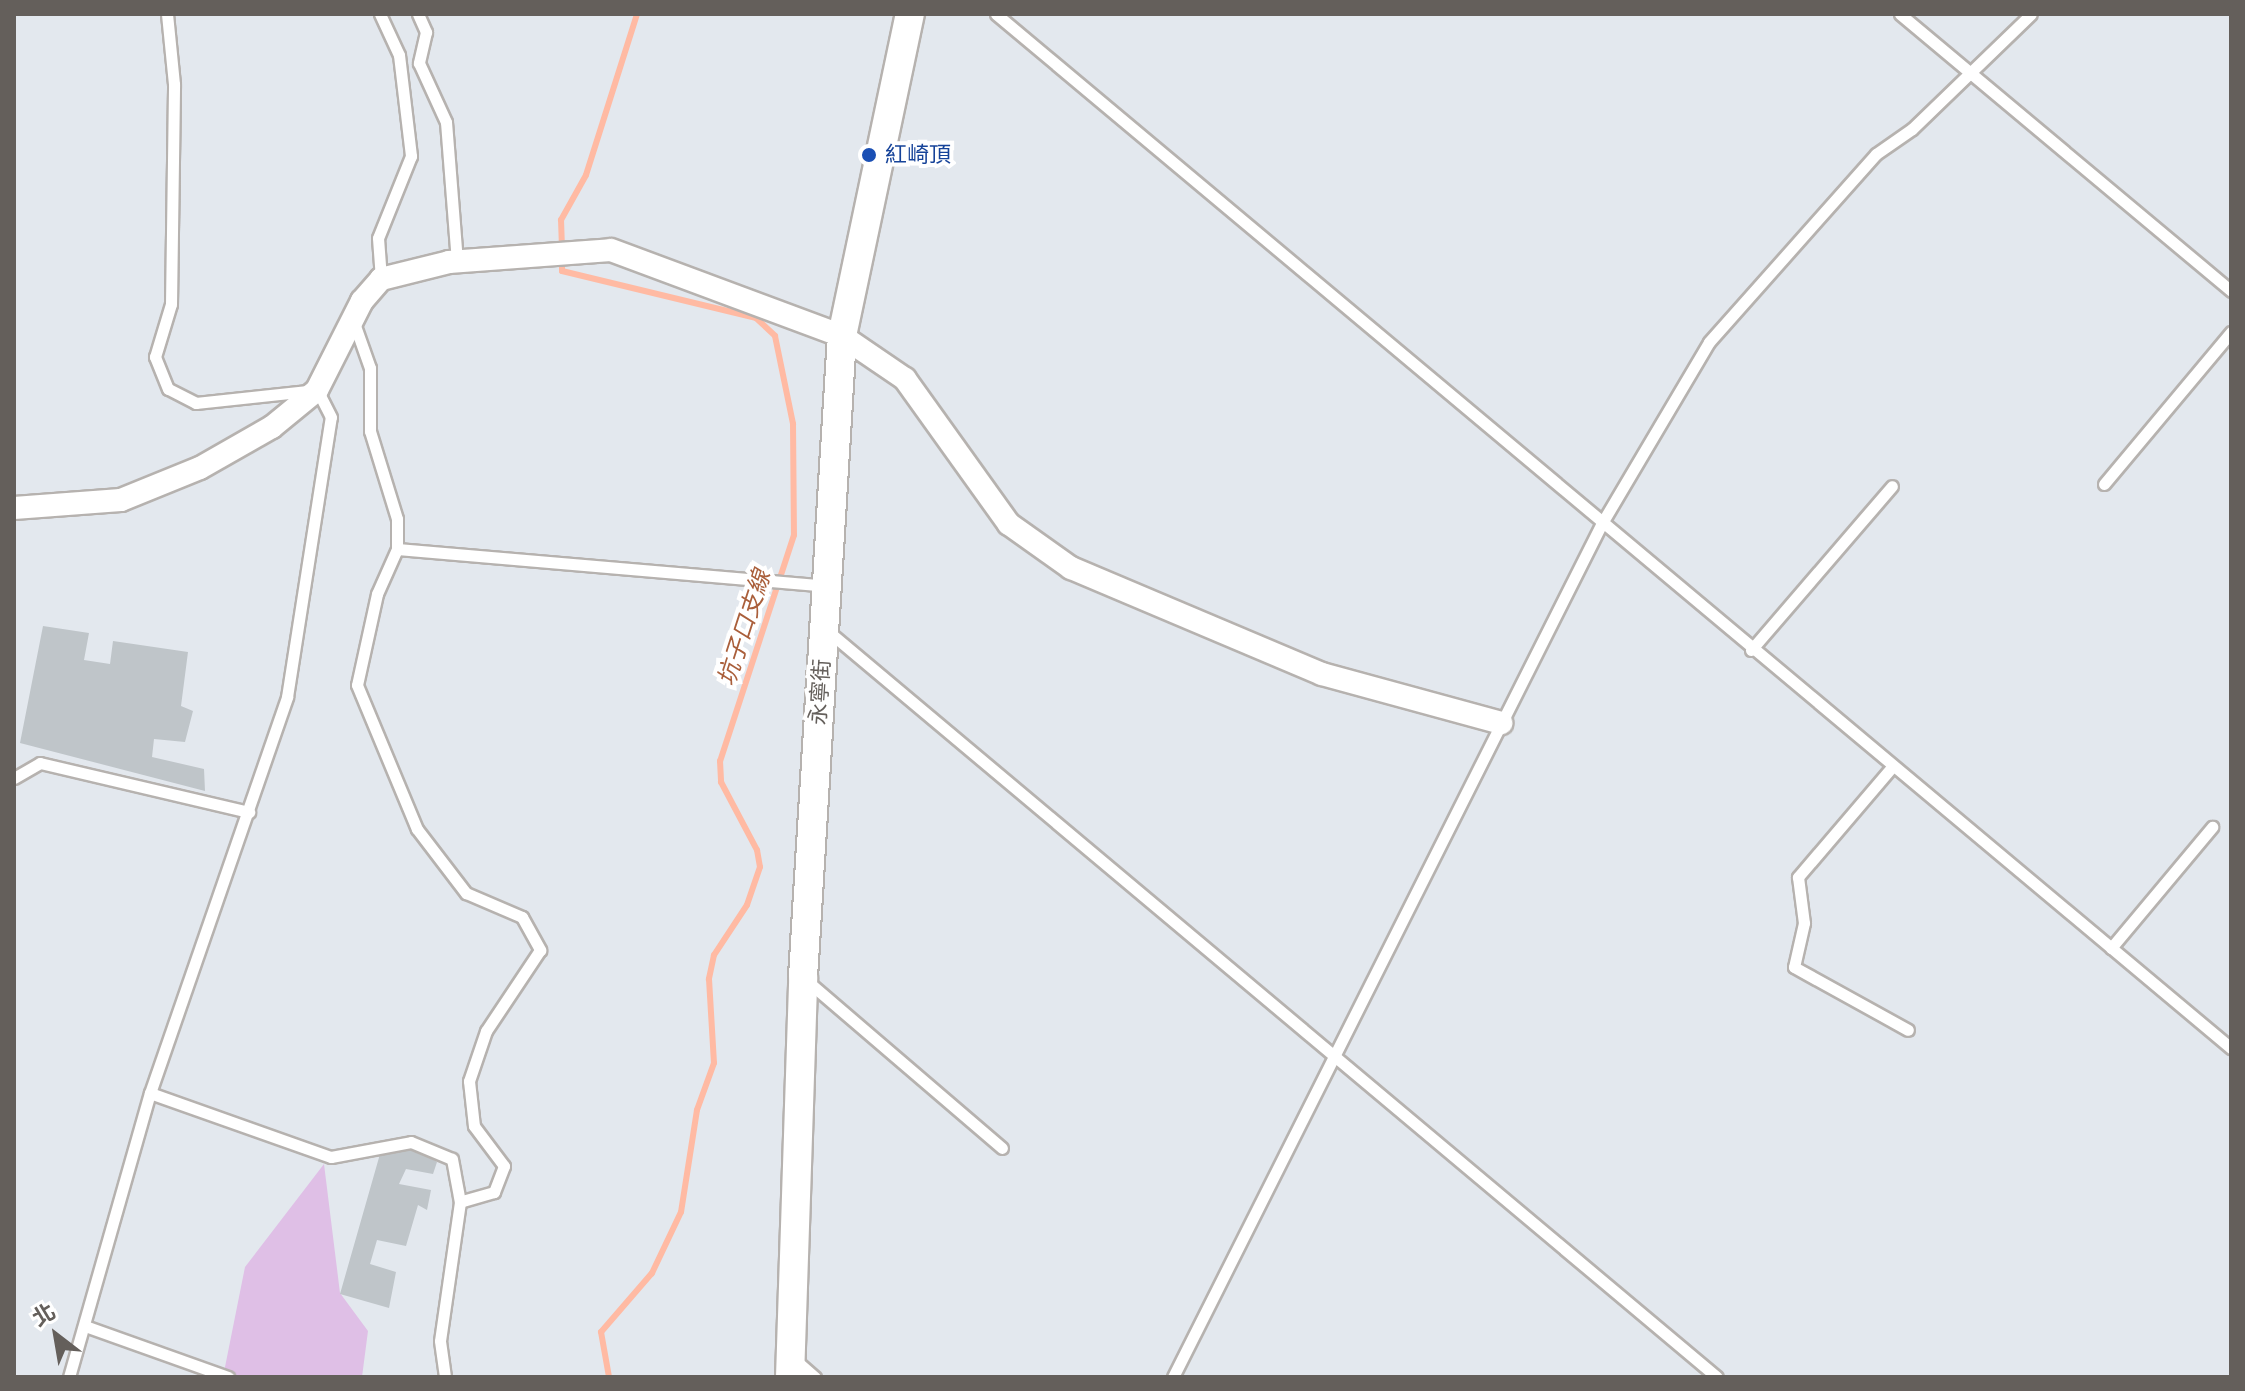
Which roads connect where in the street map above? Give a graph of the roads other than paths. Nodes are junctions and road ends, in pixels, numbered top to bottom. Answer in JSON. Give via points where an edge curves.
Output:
{"nodes":[{"id":1,"x":167,"y":14,"type":"edge"},
{"id":2,"x":380,"y":14,"type":"edge"},
{"id":3,"x":418,"y":14,"type":"edge"},
{"id":4,"x":910,"y":14,"type":"edge"},
{"id":5,"x":996,"y":14,"type":"edge"},
{"id":6,"x":1900,"y":14,"type":"edge"},
{"id":7,"x":2031,"y":14,"type":"edge"},
{"id":8,"x":1971,"y":73,"type":"junction"},
{"id":9,"x":457,"y":261,"type":"junction"},
{"id":10,"x":381,"y":279,"type":"junction"},
{"id":11,"x":2231,"y":291,"type":"edge"},
{"id":12,"x":353,"y":319,"type":"junction"},
{"id":13,"x":2231,"y":332,"type":"edge"},
{"id":14,"x":842,"y":336,"type":"junction"},
{"id":15,"x":317,"y":390,"type":"junction"},
{"id":16,"x":2104,"y":484,"type":"dead end"},
{"id":17,"x":1892,"y":486,"type":"dead end"},
{"id":18,"x":14,"y":508,"type":"edge"},
{"id":19,"x":1602,"y":523,"type":"junction"},
{"id":20,"x":397,"y":549,"type":"junction"},
{"id":21,"x":826,"y":586,"type":"junction"},
{"id":22,"x":824,"y":628,"type":"junction"},
{"id":23,"x":1751,"y":650,"type":"junction"},
{"id":24,"x":1501,"y":723,"type":"junction"},
{"id":25,"x":1892,"y":767,"type":"junction"},
{"id":26,"x":14,"y":778,"type":"edge"},
{"id":27,"x":249,"y":812,"type":"junction"},
{"id":28,"x":2212,"y":827,"type":"dead end"},
{"id":29,"x":2111,"y":948,"type":"junction"},
{"id":30,"x":803,"y":977,"type":"junction"},
{"id":31,"x":1908,"y":1030,"type":"dead end"},
{"id":32,"x":2231,"y":1048,"type":"edge"},
{"id":33,"x":1334,"y":1056,"type":"junction"},
{"id":34,"x":150,"y":1093,"type":"junction"},
{"id":35,"x":1002,"y":1148,"type":"dead end"},
{"id":36,"x":460,"y":1202,"type":"junction"},
{"id":37,"x":85,"y":1326,"type":"junction"},
{"id":38,"x":790,"y":1366,"type":"edge"},
{"id":39,"x":69,"y":1377,"type":"edge"},
{"id":40,"x":228,"y":1377,"type":"edge"},
{"id":41,"x":445,"y":1377,"type":"edge"},
{"id":42,"x":815,"y":1377,"type":"edge"},
{"id":43,"x":1173,"y":1377,"type":"edge"},
{"id":44,"x":1717,"y":1377,"type":"edge"}],
"edges":[{"from":1,"to":15,"type":"lane","via":[[174,84],[171,304],[155,357],[168,389],[196,403]]},
{"from":2,"to":10,"type":"lane","via":[[399,55],[411,156],[378,238]]},
{"from":3,"to":9,"type":"lane","via":[[426,32],[419,63],[446,122]]},
{"from":4,"to":14,"type":"street","name":"永寧街"},
{"from":5,"to":19,"type":"lane"},
{"from":6,"to":8,"type":"lane"},
{"from":7,"to":8,"type":"lane"},
{"from":8,"to":11,"type":"lane"},
{"from":8,"to":19,"type":"lane","via":[[1912,129],[1876,154],[1709,342]]},
{"from":9,"to":10,"type":"street"},
{"from":9,"to":14,"type":"street","via":[[611,250]]},
{"from":10,"to":12,"type":"street"},
{"from":12,"to":15,"type":"street"},
{"from":12,"to":20,"type":"lane","via":[[370,368],[370,431],[390,491]]},
{"from":13,"to":16,"type":"lane"},
{"from":14,"to":21,"type":"street","name":"永寧街"},
{"from":14,"to":24,"type":"street","via":[[905,379],[1009,524],[1071,568],[1322,674]]},
{"from":15,"to":18,"type":"street","via":[[272,427],[200,468],[121,500]]},
{"from":15,"to":27,"type":"lane","via":[[331,417],[287,697]]},
{"from":17,"to":23,"type":"lane"},
{"from":19,"to":23,"type":"lane"},
{"from":19,"to":24,"type":"lane"},
{"from":20,"to":21,"type":"lane"},
{"from":20,"to":36,"type":"lane","via":[[377,594],[360,666],[357,685],[363,705],[417,829],[441,863],[466,893],[522,917],[540,950],[486,1031],[467,1092],[478,1135],[503,1160],[498,1189]]},
{"from":21,"to":22,"type":"street","name":"永寧街"},
{"from":22,"to":30,"type":"street","name":"永寧街"},
{"from":22,"to":33,"type":"lane"},
{"from":23,"to":25,"type":"lane"},
{"from":24,"to":33,"type":"lane"},
{"from":25,"to":29,"type":"lane"},
{"from":25,"to":31,"type":"lane","via":[[1798,877],[1804,923],[1794,967]]},
{"from":26,"to":27,"type":"lane","via":[[40,763]]},
{"from":27,"to":34,"type":"lane"},
{"from":28,"to":29,"type":"lane"},
{"from":29,"to":32,"type":"lane"},
{"from":30,"to":35,"type":"lane"},
{"from":30,"to":38,"type":"street","name":"永寧街"},
{"from":33,"to":43,"type":"lane"},
{"from":33,"to":44,"type":"lane"},
{"from":34,"to":36,"type":"lane","via":[[331,1157],[411,1142],[452,1159]]},
{"from":34,"to":37,"type":"lane"},
{"from":36,"to":41,"type":"lane","via":[[440,1341]]},
{"from":37,"to":39,"type":"lane"},
{"from":37,"to":40,"type":"lane"},
{"from":38,"to":42,"type":"lane"}]}
